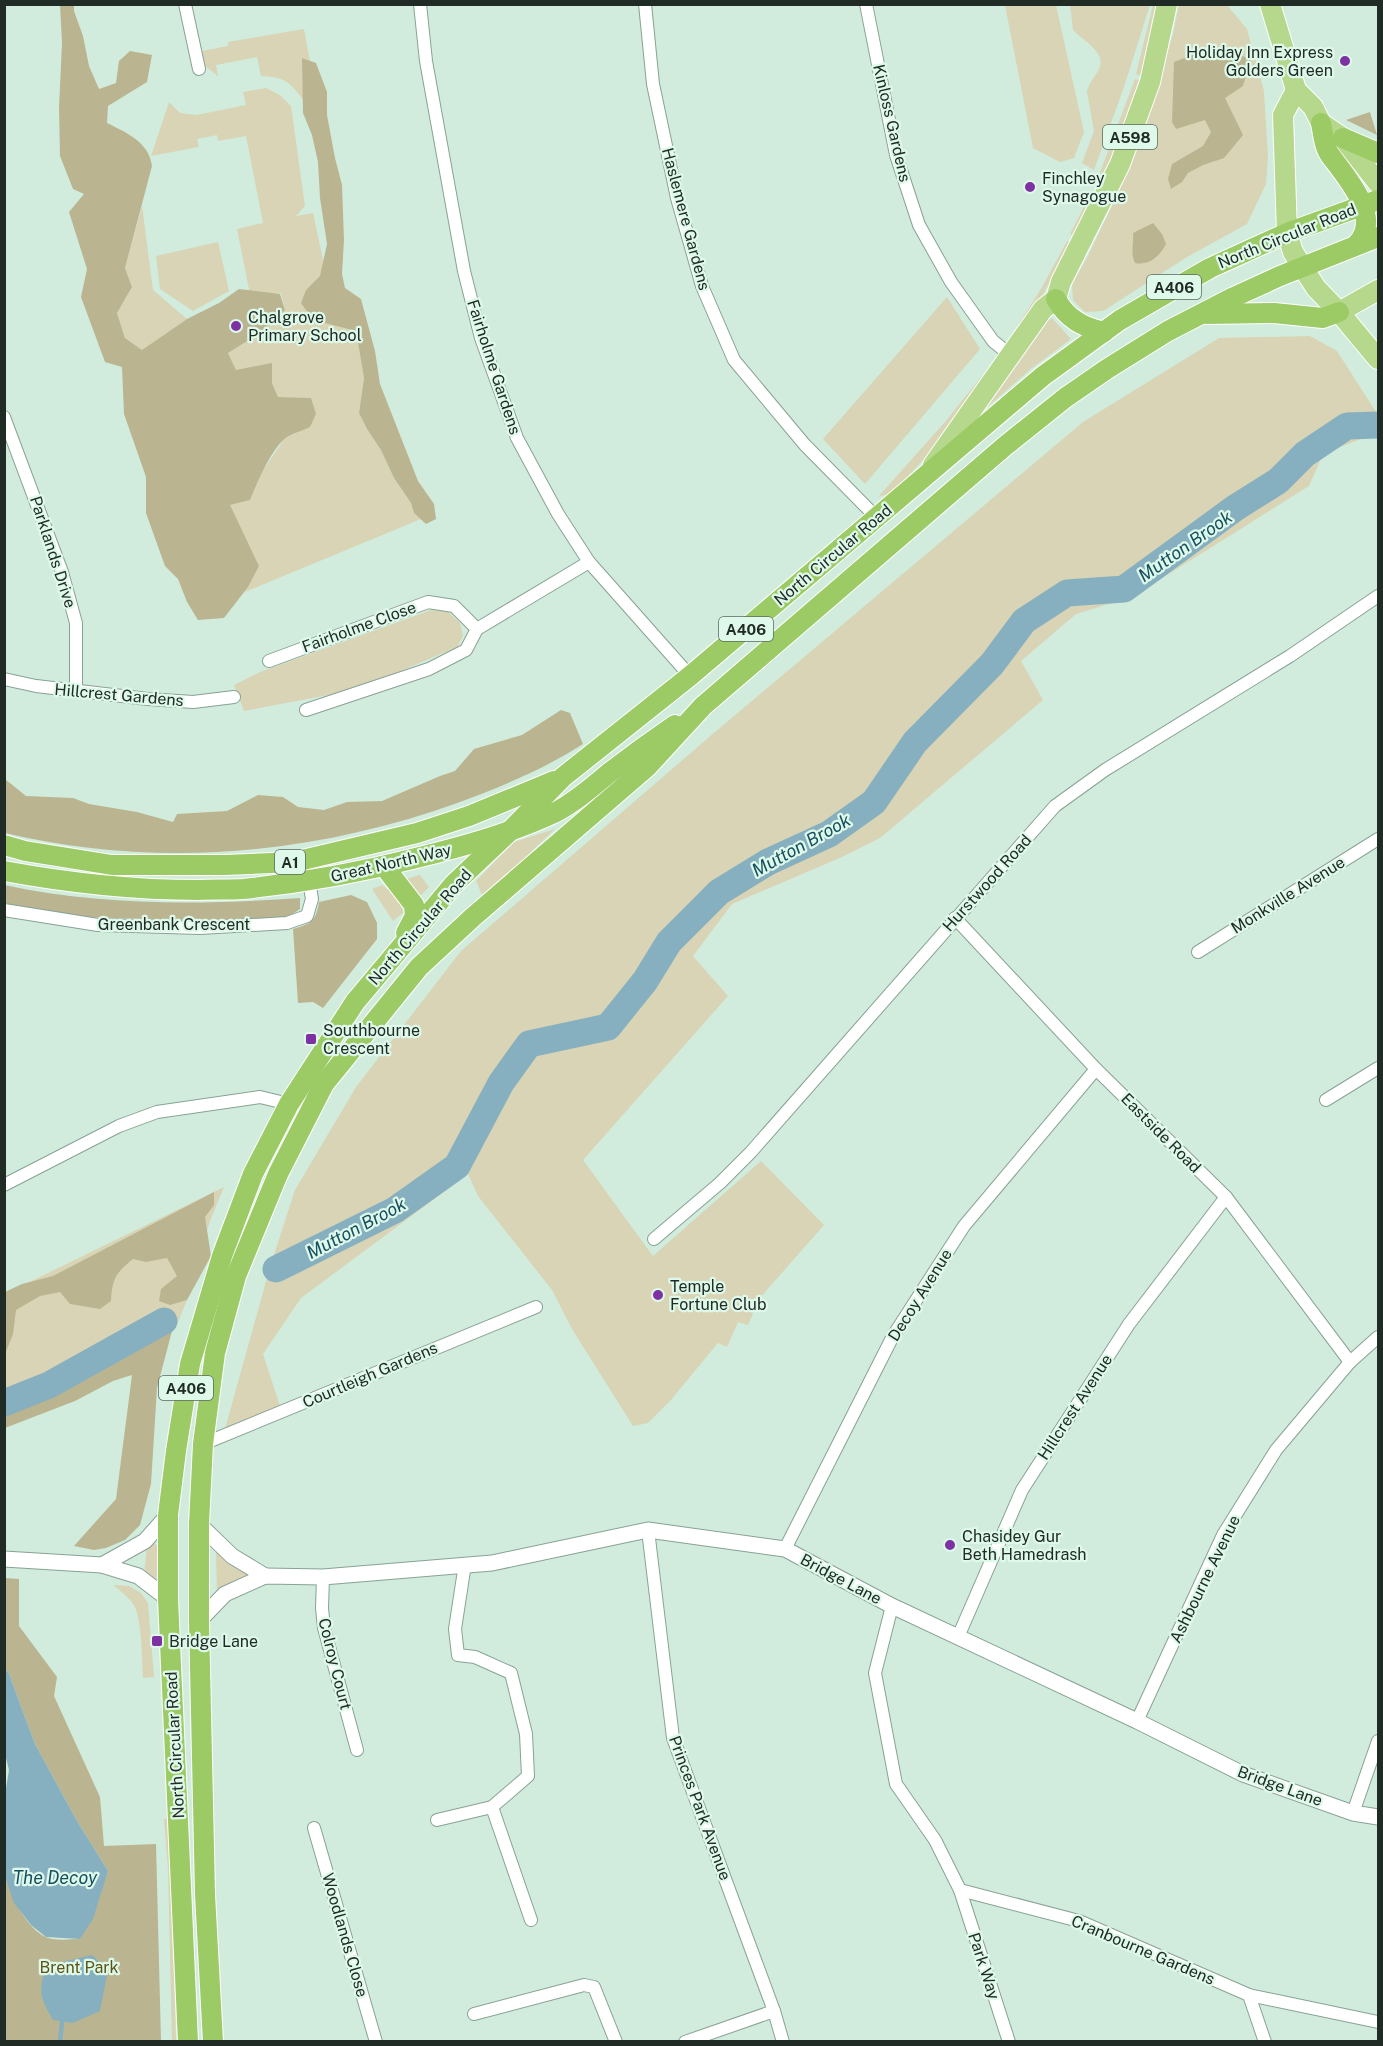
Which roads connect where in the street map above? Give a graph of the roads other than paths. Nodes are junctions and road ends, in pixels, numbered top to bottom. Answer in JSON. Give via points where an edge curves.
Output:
{"nodes":[{"id":1,"x":185,"y":4,"type":"edge"},
{"id":2,"x":420,"y":4,"type":"edge"},
{"id":3,"x":645,"y":4,"type":"edge"},
{"id":4,"x":866,"y":4,"type":"edge"},
{"id":5,"x":1167,"y":4,"type":"edge"},
{"id":6,"x":1270,"y":4,"type":"edge"},
{"id":7,"x":199,"y":69,"type":"dead end"},
{"id":8,"x":1296,"y":90,"type":"junction"},
{"id":9,"x":1321,"y":123,"type":"junction"},
{"id":10,"x":1343,"y":138,"type":"junction"},
{"id":11,"x":1378,"y":153,"type":"edge"},
{"id":12,"x":1378,"y":183,"type":"edge"},
{"id":13,"x":1373,"y":202,"type":"edge"},
{"id":14,"x":1287,"y":233,"type":"junction"},
{"id":15,"x":1378,"y":237,"type":"edge"},
{"id":16,"x":1353,"y":246,"type":"junction"},
{"id":17,"x":1302,"y":267,"type":"junction"},
{"id":18,"x":1378,"y":291,"type":"edge"},
{"id":19,"x":1056,"y":299,"type":"junction"},
{"id":20,"x":1339,"y":312,"type":"junction"},
{"id":21,"x":1200,"y":314,"type":"junction"},
{"id":22,"x":1104,"y":332,"type":"junction"},
{"id":23,"x":1010,"y":355,"type":"junction"},
{"id":24,"x":1378,"y":359,"type":"edge"},
{"id":25,"x":4,"y":417,"type":"edge"},
{"id":26,"x":925,"y":477,"type":"junction"},
{"id":27,"x":878,"y":518,"type":"junction"},
{"id":28,"x":589,"y":562,"type":"junction"},
{"id":29,"x":1378,"y":596,"type":"edge"},
{"id":30,"x":477,"y":629,"type":"junction"},
{"id":31,"x":269,"y":661,"type":"dead end"},
{"id":32,"x":690,"y":676,"type":"junction"},
{"id":33,"x":4,"y":679,"type":"edge"},
{"id":34,"x":76,"y":692,"type":"junction"},
{"id":35,"x":234,"y":697,"type":"dead end"},
{"id":36,"x":703,"y":706,"type":"junction"},
{"id":37,"x":306,"y":710,"type":"dead end"},
{"id":38,"x":563,"y":777,"type":"junction"},
{"id":39,"x":510,"y":831,"type":"junction"},
{"id":40,"x":1378,"y":839,"type":"edge"},
{"id":41,"x":4,"y":846,"type":"edge"},
{"id":42,"x":384,"y":866,"type":"junction"},
{"id":43,"x":4,"y":870,"type":"edge"},
{"id":44,"x":309,"y":881,"type":"junction"},
{"id":45,"x":4,"y":910,"type":"edge"},
{"id":46,"x":955,"y":918,"type":"junction"},
{"id":47,"x":1198,"y":952,"type":"dead end"},
{"id":48,"x":396,"y":955,"type":"junction"},
{"id":49,"x":1378,"y":1068,"type":"edge"},
{"id":50,"x":1096,"y":1069,"type":"junction"},
{"id":51,"x":1326,"y":1100,"type":"dead end"},
{"id":52,"x":289,"y":1104,"type":"junction"},
{"id":53,"x":4,"y":1185,"type":"edge"},
{"id":54,"x":1226,"y":1197,"type":"junction"},
{"id":55,"x":654,"y":1239,"type":"dead end"},
{"id":56,"x":536,"y":1306,"type":"dead end"},
{"id":57,"x":1378,"y":1337,"type":"edge"},
{"id":58,"x":1350,"y":1362,"type":"junction"},
{"id":59,"x":204,"y":1444,"type":"junction"},
{"id":60,"x":168,"y":1515,"type":"junction"},
{"id":61,"x":199,"y":1524,"type":"junction"},
{"id":62,"x":648,"y":1530,"type":"junction"},
{"id":63,"x":785,"y":1549,"type":"junction"},
{"id":64,"x":4,"y":1559,"type":"edge"},
{"id":65,"x":465,"y":1564,"type":"junction"},
{"id":66,"x":102,"y":1566,"type":"junction"},
{"id":67,"x":265,"y":1576,"type":"junction"},
{"id":68,"x":323,"y":1576,"type":"junction"},
{"id":69,"x":168,"y":1599,"type":"junction"},
{"id":70,"x":892,"y":1606,"type":"junction"},
{"id":71,"x":199,"y":1621,"type":"junction"},
{"id":72,"x":958,"y":1637,"type":"junction"},
{"id":73,"x":1137,"y":1721,"type":"junction"},
{"id":74,"x":1378,"y":1741,"type":"edge"},
{"id":75,"x":357,"y":1750,"type":"dead end"},
{"id":76,"x":492,"y":1807,"type":"junction"},
{"id":77,"x":1353,"y":1813,"type":"junction"},
{"id":78,"x":1378,"y":1817,"type":"edge"},
{"id":79,"x":437,"y":1820,"type":"dead end"},
{"id":80,"x":314,"y":1828,"type":"dead end"},
{"id":81,"x":960,"y":1890,"type":"junction"},
{"id":82,"x":531,"y":1920,"type":"dead end"},
{"id":83,"x":1249,"y":1995,"type":"junction"},
{"id":84,"x":774,"y":2011,"type":"junction"},
{"id":85,"x":474,"y":2014,"type":"dead end"},
{"id":86,"x":1378,"y":2022,"type":"edge"},
{"id":87,"x":614,"y":2036,"type":"edge"},
{"id":88,"x":188,"y":2042,"type":"edge"},
{"id":89,"x":213,"y":2042,"type":"edge"},
{"id":90,"x":376,"y":2042,"type":"edge"},
{"id":91,"x":685,"y":2042,"type":"edge"},
{"id":92,"x":783,"y":2042,"type":"edge"},
{"id":93,"x":1009,"y":2042,"type":"edge"},
{"id":94,"x":1265,"y":2042,"type":"edge"}],
"edges":[{"from":1,"to":7,"type":"street"},
{"from":2,"to":28,"type":"street","name":"Fairholme Gardens","via":[[426,61],[464,271],[482,338],[517,438]]},
{"from":3,"to":27,"type":"street","name":"Haslemere Gardens","via":[[653,84],[677,198],[702,286],[734,360],[805,445]]},
{"from":4,"to":23,"type":"street","name":"Kinloss Gardens","via":[[896,155],[920,225],[957,290],[993,341]]},
{"from":5,"to":19,"type":"main road","number":"A598","via":[[1150,82],[1120,164]]},
{"from":6,"to":8,"type":"main road"},
{"from":8,"to":9,"type":"main road","via":[[1313,106]]},
{"from":8,"to":14,"type":"main road","via":[[1283,115]]},
{"from":9,"to":10,"type":"main road"},
{"from":9,"to":13,"type":"highway","via":[[1328,152]]},
{"from":10,"to":11,"type":"highway"},
{"from":10,"to":12,"type":"main road"},
{"from":13,"to":14,"type":"highway","name":"North Circular Road","number":"A406"},
{"from":13,"to":16,"type":"highway","via":[[1372,225],[1366,237]]},
{"from":14,"to":17,"type":"main road"},
{"from":14,"to":22,"type":"highway","name":"North Circular Road","number":"A406","via":[[1177,285]]},
{"from":15,"to":16,"type":"highway","name":"North Circular Road","number":"A406"},
{"from":16,"to":17,"type":"highway","name":"North Circular Road","number":"A406"},
{"from":17,"to":20,"type":"main road"},
{"from":17,"to":21,"type":"highway","name":"North Circular Road","number":"A406"},
{"from":18,"to":20,"type":"main road"},
{"from":19,"to":22,"type":"highway","via":[[1069,317]]},
{"from":19,"to":23,"type":"main road","number":"A598","via":[[1043,309]]},
{"from":20,"to":21,"type":"highway","via":[[1323,318],[1274,313]]},
{"from":20,"to":24,"type":"main road"},
{"from":21,"to":36,"type":"highway","name":"North Circular Road","number":"A406","via":[[1065,398]]},
{"from":22,"to":26,"type":"highway","name":"North Circular Road","number":"A406","via":[[1043,376]]},
{"from":23,"to":26,"type":"main road","number":"A598"},
{"from":25,"to":34,"type":"street","name":"Parklands Drive","via":[[62,572],[76,623]]},
{"from":26,"to":27,"type":"highway","name":"North Circular Road","number":"A406"},
{"from":27,"to":32,"type":"highway","name":"North Circular Road","number":"A406"},
{"from":28,"to":30,"type":"street"},
{"from":28,"to":32,"type":"street","name":"Fairholme Gardens"},
{"from":29,"to":46,"type":"street","name":"Hurstwood Road","via":[[1055,806]]},
{"from":30,"to":31,"type":"street","name":"Fairholme Close","via":[[454,606],[428,602]]},
{"from":30,"to":37,"type":"street","via":[[466,650],[429,669]]},
{"from":32,"to":38,"type":"highway","name":"North Circular Road","number":"A406"},
{"from":33,"to":34,"type":"street","name":"Hillcrest Gardens"},
{"from":34,"to":35,"type":"street","name":"Hillcrest Gardens","via":[[193,702]]},
{"from":36,"to":39,"type":"highway","name":"Great North Way","number":"A1","via":[[635,752],[570,804]]},
{"from":36,"to":59,"type":"highway","name":"North Circular Road","number":"A406","via":[[647,766],[419,967],[324,1084],[278,1174],[236,1276],[215,1353]]},
{"from":38,"to":39,"type":"highway","name":"North Circular Road","number":"A406"},
{"from":38,"to":41,"type":"highway","name":"Great North Way","number":"A1","via":[[417,834],[294,862],[112,865]]},
{"from":39,"to":42,"type":"highway","name":"Great North Way","number":"A1"},
{"from":39,"to":48,"type":"highway","name":"North Circular Road","number":"A406","via":[[454,884]]},
{"from":40,"to":47,"type":"street","name":"Monkville Avenue"},
{"from":42,"to":44,"type":"highway","name":"Great North Way","number":"A1"},
{"from":42,"to":48,"type":"highway","via":[[414,905],[415,916]]},
{"from":43,"to":44,"type":"highway","name":"Great North Way","number":"A1","via":[[57,881],[161,890],[241,889]]},
{"from":44,"to":45,"type":"street","name":"Greenbank Crescent","via":[[312,899],[307,916],[287,923],[200,928],[98,925]]},
{"from":46,"to":50,"type":"street","name":"Eastside Road"},
{"from":46,"to":55,"type":"street","name":"Hurstwood Road","via":[[751,1152]]},
{"from":48,"to":52,"type":"highway","name":"North Circular Road","number":"A406","via":[[355,1002]]},
{"from":49,"to":51,"type":"street"},
{"from":50,"to":54,"type":"street","name":"Eastside Road"},
{"from":50,"to":63,"type":"street","name":"Decoy Avenue","via":[[964,1226],[892,1336]]},
{"from":52,"to":53,"type":"street","via":[[260,1097],[157,1112],[119,1126]]},
{"from":52,"to":60,"type":"highway","name":"North Circular Road","number":"A406","via":[[253,1174],[222,1256],[190,1364]]},
{"from":54,"to":58,"type":"street","name":"Eastside Road"},
{"from":54,"to":72,"type":"street","name":"Hillcrest Avenue","via":[[1129,1324],[1022,1490]]},
{"from":56,"to":59,"type":"street","name":"Courtleigh Gardens"},
{"from":57,"to":58,"type":"street","name":"Ashbourne Avenue"},
{"from":58,"to":73,"type":"street","name":"Ashbourne Avenue","via":[[1276,1450],[1223,1535]]},
{"from":59,"to":61,"type":"highway","name":"North Circular Road","number":"A406"},
{"from":60,"to":66,"type":"street","via":[[145,1541]]},
{"from":60,"to":69,"type":"highway","name":"North Circular Road","number":"A406"},
{"from":61,"to":67,"type":"street","via":[[232,1556]]},
{"from":61,"to":71,"type":"highway","name":"North Circular Road","number":"A406"},
{"from":62,"to":63,"type":"street","name":"Bridge Lane"},
{"from":62,"to":65,"type":"street","name":"Bridge Lane","via":[[492,1563]]},
{"from":62,"to":84,"type":"street","name":"Princes Park Avenue","via":[[673,1738]]},
{"from":63,"to":70,"type":"street","name":"Bridge Lane"},
{"from":64,"to":66,"type":"street"},
{"from":65,"to":68,"type":"street","name":"Bridge Lane"},
{"from":65,"to":76,"type":"street","via":[[455,1629],[458,1655],[475,1657],[511,1673],[526,1734],[528,1776]]},
{"from":66,"to":69,"type":"street","via":[[138,1576]]},
{"from":67,"to":68,"type":"street","name":"Bridge Lane"},
{"from":67,"to":71,"type":"street","name":"Bridge Lane","via":[[225,1594]]},
{"from":68,"to":75,"type":"street","name":"Colroy Court","via":[[324,1628]]},
{"from":69,"to":88,"type":"highway","name":"North Circular Road","number":"A406"},
{"from":70,"to":72,"type":"street","name":"Bridge Lane"},
{"from":70,"to":81,"type":"street","via":[[875,1673],[896,1784],[935,1840]]},
{"from":71,"to":89,"type":"highway","name":"North Circular Road","number":"A406","via":[[205,1894]]},
{"from":72,"to":73,"type":"street","name":"Bridge Lane"},
{"from":73,"to":77,"type":"street","name":"Bridge Lane","via":[[1244,1774]]},
{"from":74,"to":77,"type":"street"},
{"from":76,"to":79,"type":"street"},
{"from":76,"to":82,"type":"street"},
{"from":77,"to":78,"type":"street","name":"Bridge Lane"},
{"from":80,"to":90,"type":"street","name":"Woodlands Close"},
{"from":81,"to":83,"type":"street","name":"Cranbourne Gardens","via":[[1079,1921]]},
{"from":81,"to":93,"type":"street","name":"Park Way"},
{"from":83,"to":86,"type":"street","name":"Cranbourne Gardens"},
{"from":83,"to":94,"type":"street"},
{"from":84,"to":91,"type":"street"},
{"from":84,"to":92,"type":"street","name":"Princes Park Avenue"},
{"from":85,"to":87,"type":"street","via":[[584,1985],[594,1987]]}]}
